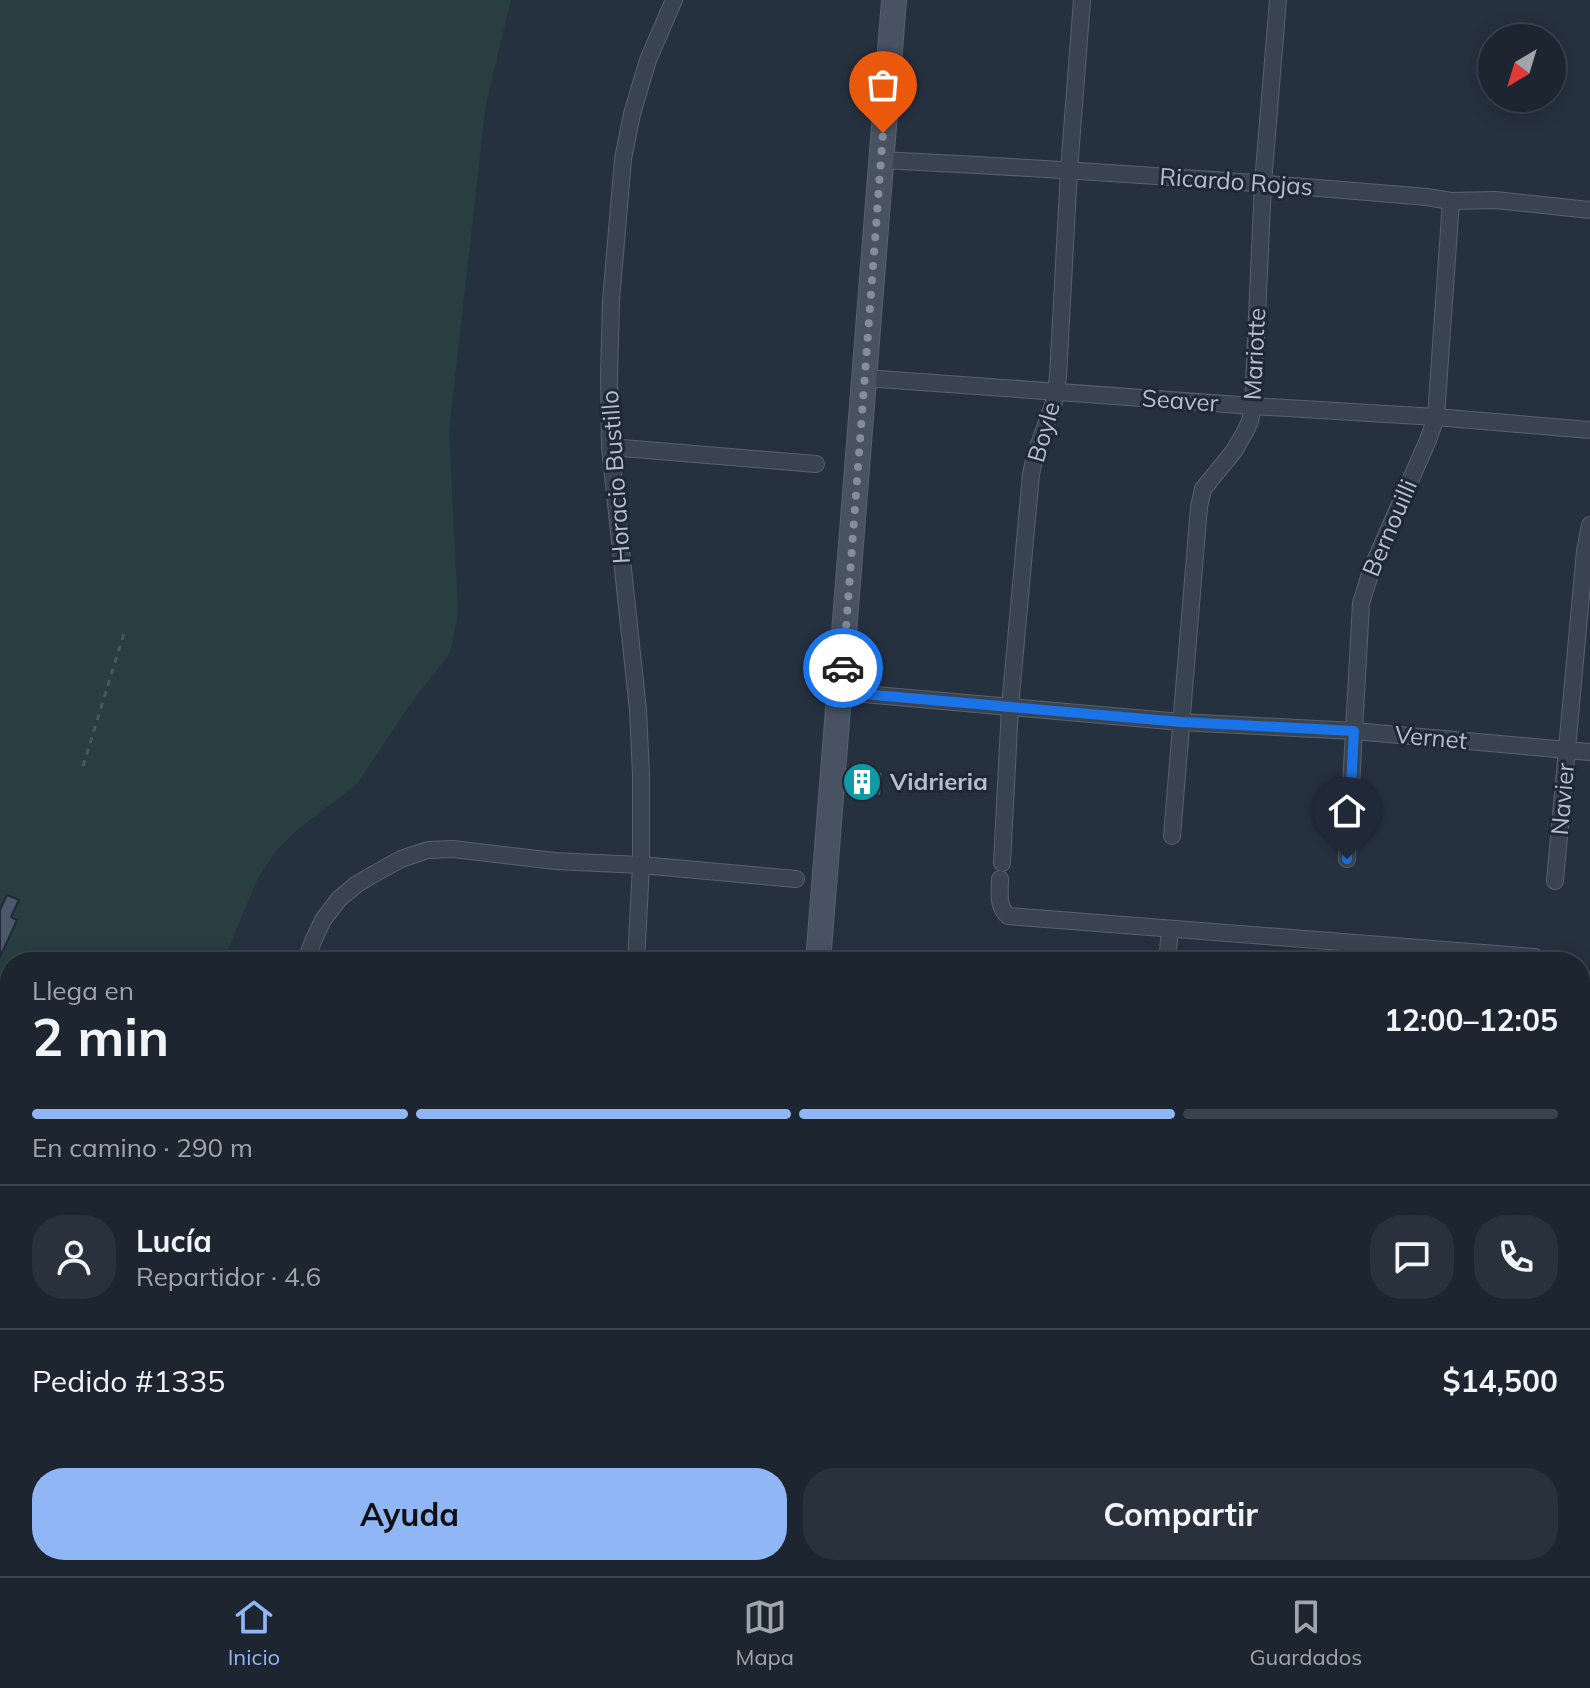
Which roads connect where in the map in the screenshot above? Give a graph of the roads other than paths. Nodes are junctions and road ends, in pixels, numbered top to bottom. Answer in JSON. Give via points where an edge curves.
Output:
{"nodes":[{"id":1,"x":674,"y":0,"type":"edge"},
{"id":2,"x":894,"y":0,"type":"edge"},
{"id":3,"x":1082,"y":0,"type":"edge"},
{"id":4,"x":1278,"y":0,"type":"edge"},
{"id":5,"x":881,"y":160,"type":"junction"},
{"id":6,"x":1069,"y":170,"type":"junction"},
{"id":7,"x":1263,"y":183,"type":"junction"},
{"id":8,"x":1451,"y":201,"type":"junction"},
{"id":9,"x":1590,"y":210,"type":"edge"},
{"id":10,"x":865,"y":378,"type":"junction"},
{"id":11,"x":1055,"y":391,"type":"junction"},
{"id":12,"x":1253,"y":406,"type":"junction"},
{"id":13,"x":1436,"y":417,"type":"junction"},
{"id":14,"x":1590,"y":430,"type":"edge"},
{"id":15,"x":610,"y":447,"type":"junction"},
{"id":16,"x":816,"y":464,"type":"dead end"},
{"id":17,"x":1590,"y":525,"type":"edge"},
{"id":18,"x":841,"y":692,"type":"junction"},
{"id":19,"x":1010,"y":707,"type":"junction"},
{"id":20,"x":1181,"y":722,"type":"junction"},
{"id":21,"x":1354,"y":731,"type":"junction"},
{"id":22,"x":1567,"y":750,"type":"junction"},
{"id":23,"x":1590,"y":752,"type":"edge"},
{"id":24,"x":1172,"y":836,"type":"dead end"},
{"id":25,"x":1347,"y":859,"type":"dead end"},
{"id":26,"x":641,"y":865,"type":"junction"},
{"id":27,"x":796,"y":879,"type":"dead end"},
{"id":28,"x":1555,"y":881,"type":"dead end"},
{"id":29,"x":1170,"y":929,"type":"junction"},
{"id":30,"x":309,"y":952,"type":"edge"},
{"id":31,"x":637,"y":952,"type":"edge"},
{"id":32,"x":819,"y":952,"type":"edge"},
{"id":33,"x":1168,"y":952,"type":"edge"},
{"id":34,"x":1470,"y":952,"type":"edge"}],
"edges":[{"from":1,"to":15,"type":"street","name":"Horacio Bustillo","via":[[648,60],[623,159],[611,301]]},
{"from":2,"to":5,"type":"street"},
{"from":3,"to":6,"type":"street","name":"Boyle"},
{"from":4,"to":7,"type":"street","name":"Mariotte"},
{"from":5,"to":6,"type":"street","name":"Ricardo Rojas"},
{"from":5,"to":10,"type":"street"},
{"from":6,"to":7,"type":"street","name":"Ricardo Rojas"},
{"from":6,"to":11,"type":"street","name":"Boyle"},
{"from":7,"to":8,"type":"street","name":"Ricardo Rojas"},
{"from":7,"to":12,"type":"street","name":"Mariotte"},
{"from":8,"to":9,"type":"street","name":"Ricardo Rojas"},
{"from":8,"to":13,"type":"street","name":"Bernouilli"},
{"from":10,"to":11,"type":"street","name":"Seaver"},
{"from":10,"to":18,"type":"street"},
{"from":11,"to":12,"type":"street","name":"Seaver"},
{"from":11,"to":19,"type":"street","name":"Boyle","via":[[1031,474]]},
{"from":12,"to":13,"type":"street","name":"Seaver"},
{"from":12,"to":20,"type":"street","name":"Mariotte","via":[[1234,451],[1203,489]]},
{"from":13,"to":14,"type":"street","name":"Seaver"},
{"from":13,"to":21,"type":"street","name":"Bernouilli","via":[[1364,588]]},
{"from":15,"to":16,"type":"street"},
{"from":15,"to":26,"type":"street","name":"Horacio Bustillo","via":[[638,710]]},
{"from":17,"to":22,"type":"street","name":"Navier"},
{"from":18,"to":19,"type":"street","name":"Vernet"},
{"from":18,"to":32,"type":"street"},
{"from":19,"to":20,"type":"street","name":"Vernet"},
{"from":19,"to":29,"type":"street","name":"Boyle","via":[[1003,912]]},
{"from":20,"to":21,"type":"street","name":"Vernet"},
{"from":20,"to":24,"type":"street","name":"Mariotte"},
{"from":21,"to":22,"type":"street","name":"Vernet"},
{"from":21,"to":25,"type":"street","name":"Bernouilli"},
{"from":22,"to":23,"type":"street","name":"Vernet"},
{"from":22,"to":28,"type":"street","name":"Navier"},
{"from":26,"to":27,"type":"street"},
{"from":26,"to":30,"type":"street","via":[[428,850],[401,859],[339,899]]},
{"from":26,"to":31,"type":"street","name":"Horacio Bustillo"},
{"from":29,"to":33,"type":"street"},
{"from":29,"to":34,"type":"street"}]}
